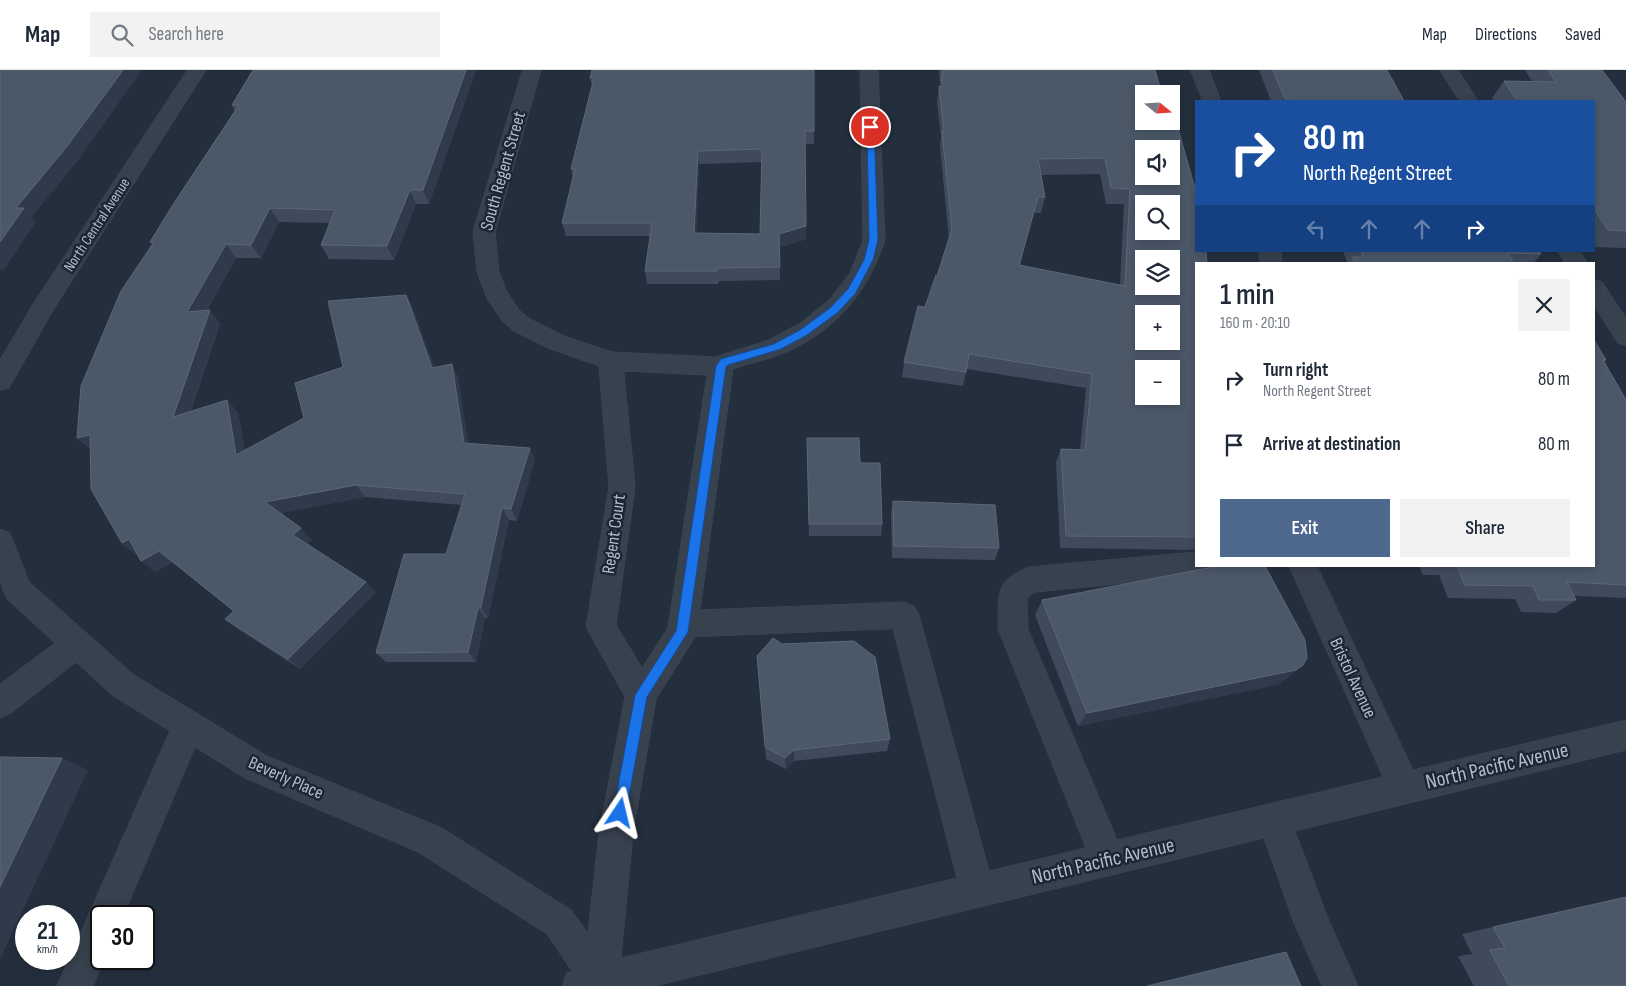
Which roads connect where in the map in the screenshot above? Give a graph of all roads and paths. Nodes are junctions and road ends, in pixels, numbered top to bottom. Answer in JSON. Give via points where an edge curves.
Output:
{"nodes":[{"id":1,"x":197,"y":70,"type":"edge"},
{"id":2,"x":532,"y":70,"type":"edge"},
{"id":3,"x":869,"y":70,"type":"edge"},
{"id":4,"x":1200,"y":70,"type":"edge"},
{"id":5,"x":1448,"y":70,"type":"edge"},
{"id":6,"x":1212,"y":100,"type":"edge"},
{"id":7,"x":1468,"y":100,"type":"edge"},
{"id":8,"x":1595,"y":290,"type":"edge"},
{"id":9,"x":1626,"y":337,"type":"edge"},
{"id":10,"x":611,"y":362,"type":"junction"},
{"id":11,"x":721,"y":366,"type":"junction"},
{"id":12,"x":0,"y":381,"type":"edge"},
{"id":13,"x":0,"y":541,"type":"edge"},
{"id":14,"x":1195,"y":564,"type":"edge"},
{"id":15,"x":1304,"y":567,"type":"edge"},
{"id":16,"x":683,"y":624,"type":"junction"},
{"id":17,"x":77,"y":643,"type":"junction"},
{"id":18,"x":641,"y":695,"type":"junction"},
{"id":19,"x":0,"y":703,"type":"edge"},
{"id":20,"x":188,"y":726,"type":"junction"},
{"id":21,"x":1626,"y":735,"type":"edge"},
{"id":22,"x":1404,"y":788,"type":"junction"},
{"id":23,"x":1274,"y":820,"type":"junction"},
{"id":24,"x":1108,"y":860,"type":"junction"},
{"id":25,"x":977,"y":891,"type":"junction"},
{"id":26,"x":111,"y":905,"type":"edge"},
{"id":27,"x":90,"y":951,"type":"edge"},
{"id":28,"x":594,"y":984,"type":"edge"},
{"id":29,"x":75,"y":986,"type":"edge"},
{"id":30,"x":1340,"y":986,"type":"edge"}],
"edges":[{"from":1,"to":12,"type":"street","name":"North Central Avenue"},
{"from":2,"to":10,"type":"street","name":"South Regent Street","via":[[484,232],[488,272],[496,294],[511,316],[522,325],[556,342]]},
{"from":3,"to":11,"type":"street","via":[[874,240],[852,292],[811,327],[777,346]]},
{"from":4,"to":6,"type":"street"},
{"from":5,"to":7,"type":"street"},
{"from":8,"to":9,"type":"street"},
{"from":10,"to":11,"type":"street","name":"South Regent Street"},
{"from":10,"to":18,"type":"street","name":"Regent Court","via":[[622,487],[600,627]]},
{"from":11,"to":16,"type":"street"},
{"from":13,"to":17,"type":"street","name":"Beverly Place","via":[[17,590]]},
{"from":14,"to":24,"type":"street","via":[[1029,580],[1013,592],[1013,629]]},
{"from":15,"to":22,"type":"street","name":"Bristol Avenue"},
{"from":16,"to":18,"type":"street","via":[[682,632]]},
{"from":16,"to":25,"type":"street","via":[[904,615]]},
{"from":17,"to":19,"type":"street"},
{"from":17,"to":20,"type":"street","name":"Beverly Place","via":[[123,685]]},
{"from":18,"to":28,"type":"street","via":[[616,833]]},
{"from":20,"to":26,"type":"street"},
{"from":20,"to":28,"type":"street","name":"Beverly Place","via":[[256,767],[430,840],[559,922]]},
{"from":21,"to":22,"type":"street","name":"North Pacific Avenue"},
{"from":22,"to":23,"type":"street","name":"North Pacific Avenue"},
{"from":23,"to":24,"type":"street","name":"North Pacific Avenue"},
{"from":23,"to":30,"type":"street","via":[[1312,923]]},
{"from":24,"to":25,"type":"street","name":"North Pacific Avenue"},
{"from":25,"to":28,"type":"street","name":"North Pacific Avenue"},
{"from":27,"to":29,"type":"street"}]}
